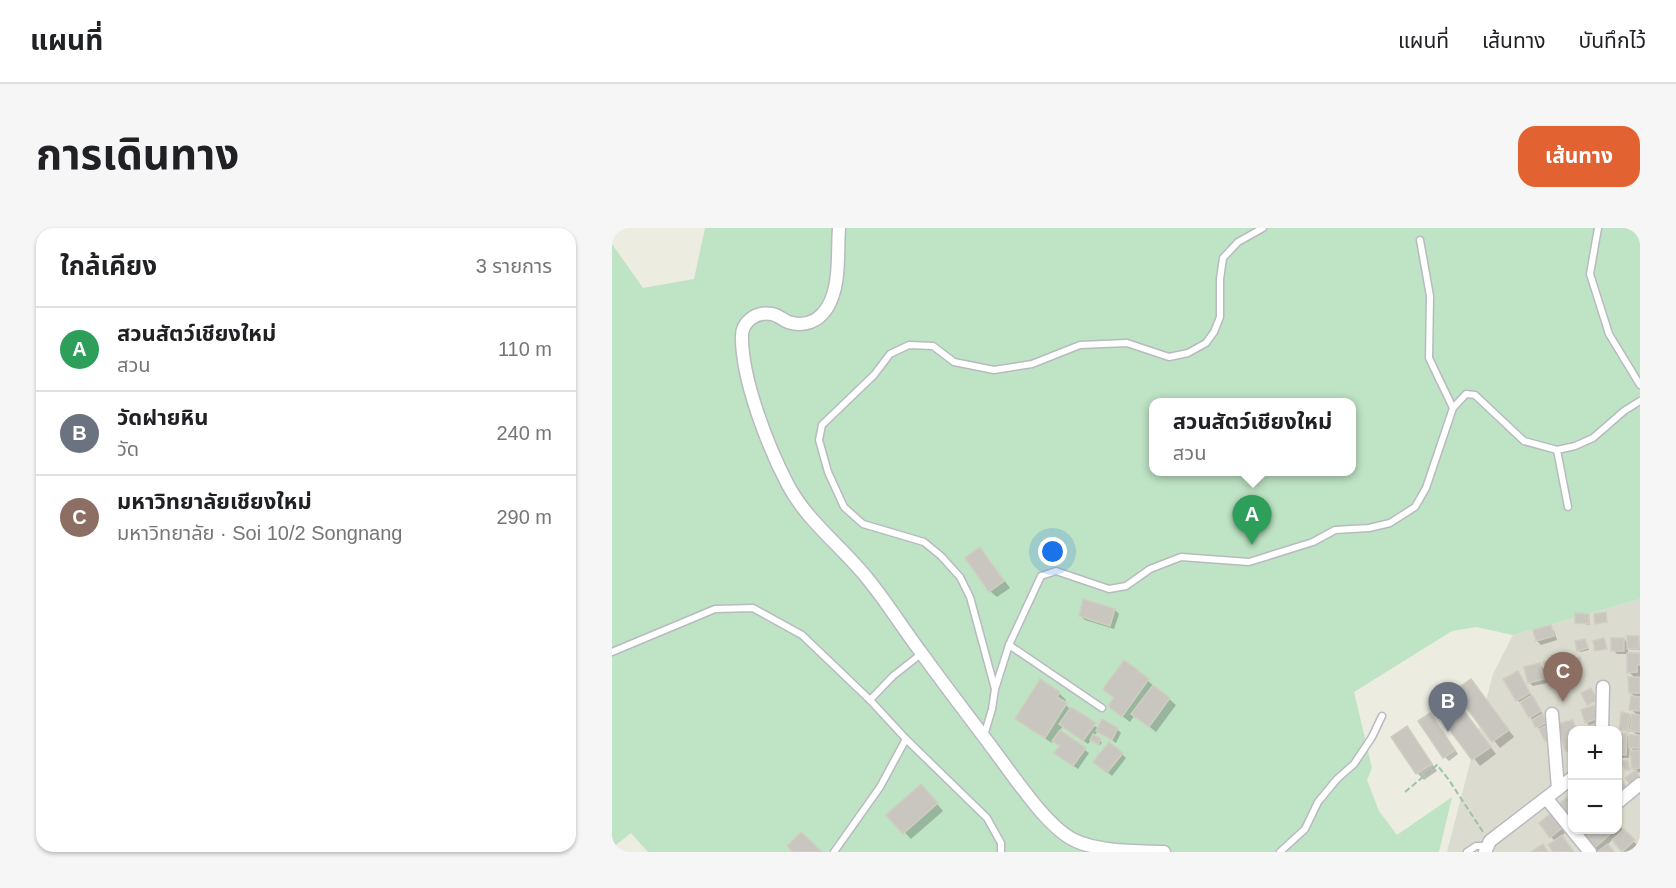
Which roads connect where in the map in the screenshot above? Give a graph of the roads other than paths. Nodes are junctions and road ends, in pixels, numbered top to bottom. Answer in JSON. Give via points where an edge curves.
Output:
{"nodes":[{"id":1,"x":839,"y":228,"type":"edge"},
{"id":2,"x":1263,"y":228,"type":"edge"},
{"id":3,"x":1598,"y":228,"type":"edge"},
{"id":4,"x":1420,"y":240,"type":"dead end"},
{"id":5,"x":1640,"y":385,"type":"edge"},
{"id":6,"x":1640,"y":401,"type":"edge"},
{"id":7,"x":1453,"y":408,"type":"junction"},
{"id":8,"x":1557,"y":450,"type":"junction"},
{"id":9,"x":1568,"y":507,"type":"dead end"},
{"id":10,"x":1009,"y":645,"type":"junction"},
{"id":11,"x":612,"y":652,"type":"edge"},
{"id":12,"x":921,"y":654,"type":"junction"},
{"id":13,"x":1603,"y":687,"type":"dead end"},
{"id":14,"x":995,"y":689,"type":"junction"},
{"id":15,"x":870,"y":700,"type":"junction"},
{"id":16,"x":1102,"y":708,"type":"dead end"},
{"id":17,"x":1552,"y":714,"type":"dead end"},
{"id":18,"x":1382,"y":716,"type":"dead end"},
{"id":19,"x":1602,"y":726,"type":"edge"},
{"id":20,"x":984,"y":736,"type":"junction"},
{"id":21,"x":906,"y":739,"type":"junction"},
{"id":22,"x":1569,"y":780,"type":"edge"},
{"id":23,"x":1640,"y":784,"type":"edge"},
{"id":24,"x":1558,"y":789,"type":"junction"},
{"id":25,"x":1547,"y":799,"type":"junction"},
{"id":26,"x":1622,"y":799,"type":"edge"},
{"id":27,"x":1568,"y":819,"type":"edge"},
{"id":28,"x":1582,"y":834,"type":"edge"},
{"id":29,"x":1487,"y":847,"type":"edge"},
{"id":30,"x":834,"y":852,"type":"edge"},
{"id":31,"x":1001,"y":852,"type":"edge"},
{"id":32,"x":1164,"y":852,"type":"edge"},
{"id":33,"x":1280,"y":852,"type":"edge"},
{"id":34,"x":1467,"y":852,"type":"edge"},
{"id":35,"x":1590,"y":852,"type":"edge"}],
"edges":[{"from":1,"to":12,"type":"street","via":[[833,295],[827,308],[818,318],[802,325],[772,314],[757,314],[747,322],[741,335],[746,370],[771,449],[789,487],[826,535],[867,577]]},
{"from":2,"to":14,"type":"lane","via":[[1238,242],[1222,258],[1220,317],[1206,343],[1188,353],[1169,357],[1127,343],[1080,345],[1032,364],[994,370],[954,362],[933,346],[909,345],[890,354],[822,425],[819,440],[844,507],[862,524],[924,542],[960,577],[981,630]]},
{"from":3,"to":5,"type":"lane","via":[[1590,274],[1609,334]]},
{"from":4,"to":7,"type":"lane","via":[[1430,296],[1429,358]]},
{"from":6,"to":8,"type":"lane","via":[[1593,438]]},
{"from":7,"to":8,"type":"lane","via":[[1466,394],[1475,395],[1524,441]]},
{"from":7,"to":10,"type":"lane","via":[[1420,498],[1415,507],[1390,523],[1335,530],[1313,542],[1249,562],[1181,556],[1150,569],[1126,586],[1109,589],[1056,571],[1041,576]]},
{"from":8,"to":9,"type":"lane"},
{"from":10,"to":14,"type":"lane"},
{"from":10,"to":16,"type":"lane"},
{"from":11,"to":15,"type":"lane","via":[[715,609],[753,608],[802,635]]},
{"from":12,"to":15,"type":"lane"},
{"from":12,"to":20,"type":"street"},
{"from":13,"to":19,"type":"street"},
{"from":14,"to":20,"type":"lane"},
{"from":15,"to":21,"type":"lane"},
{"from":17,"to":24,"type":"street"},
{"from":18,"to":33,"type":"lane","via":[[1354,764],[1318,802],[1305,829]]},
{"from":20,"to":32,"type":"street","via":[[1035,806],[1074,840],[1096,846]]},
{"from":21,"to":30,"type":"lane","via":[[880,788]]},
{"from":21,"to":31,"type":"lane","via":[[987,818],[1001,843]]},
{"from":22,"to":24,"type":"street"},
{"from":23,"to":26,"type":"street"},
{"from":24,"to":25,"type":"street"},
{"from":25,"to":27,"type":"street"},
{"from":25,"to":29,"type":"street"},
{"from":28,"to":35,"type":"street"},
{"from":29,"to":34,"type":"lane","via":[[1476,846]]}]}
